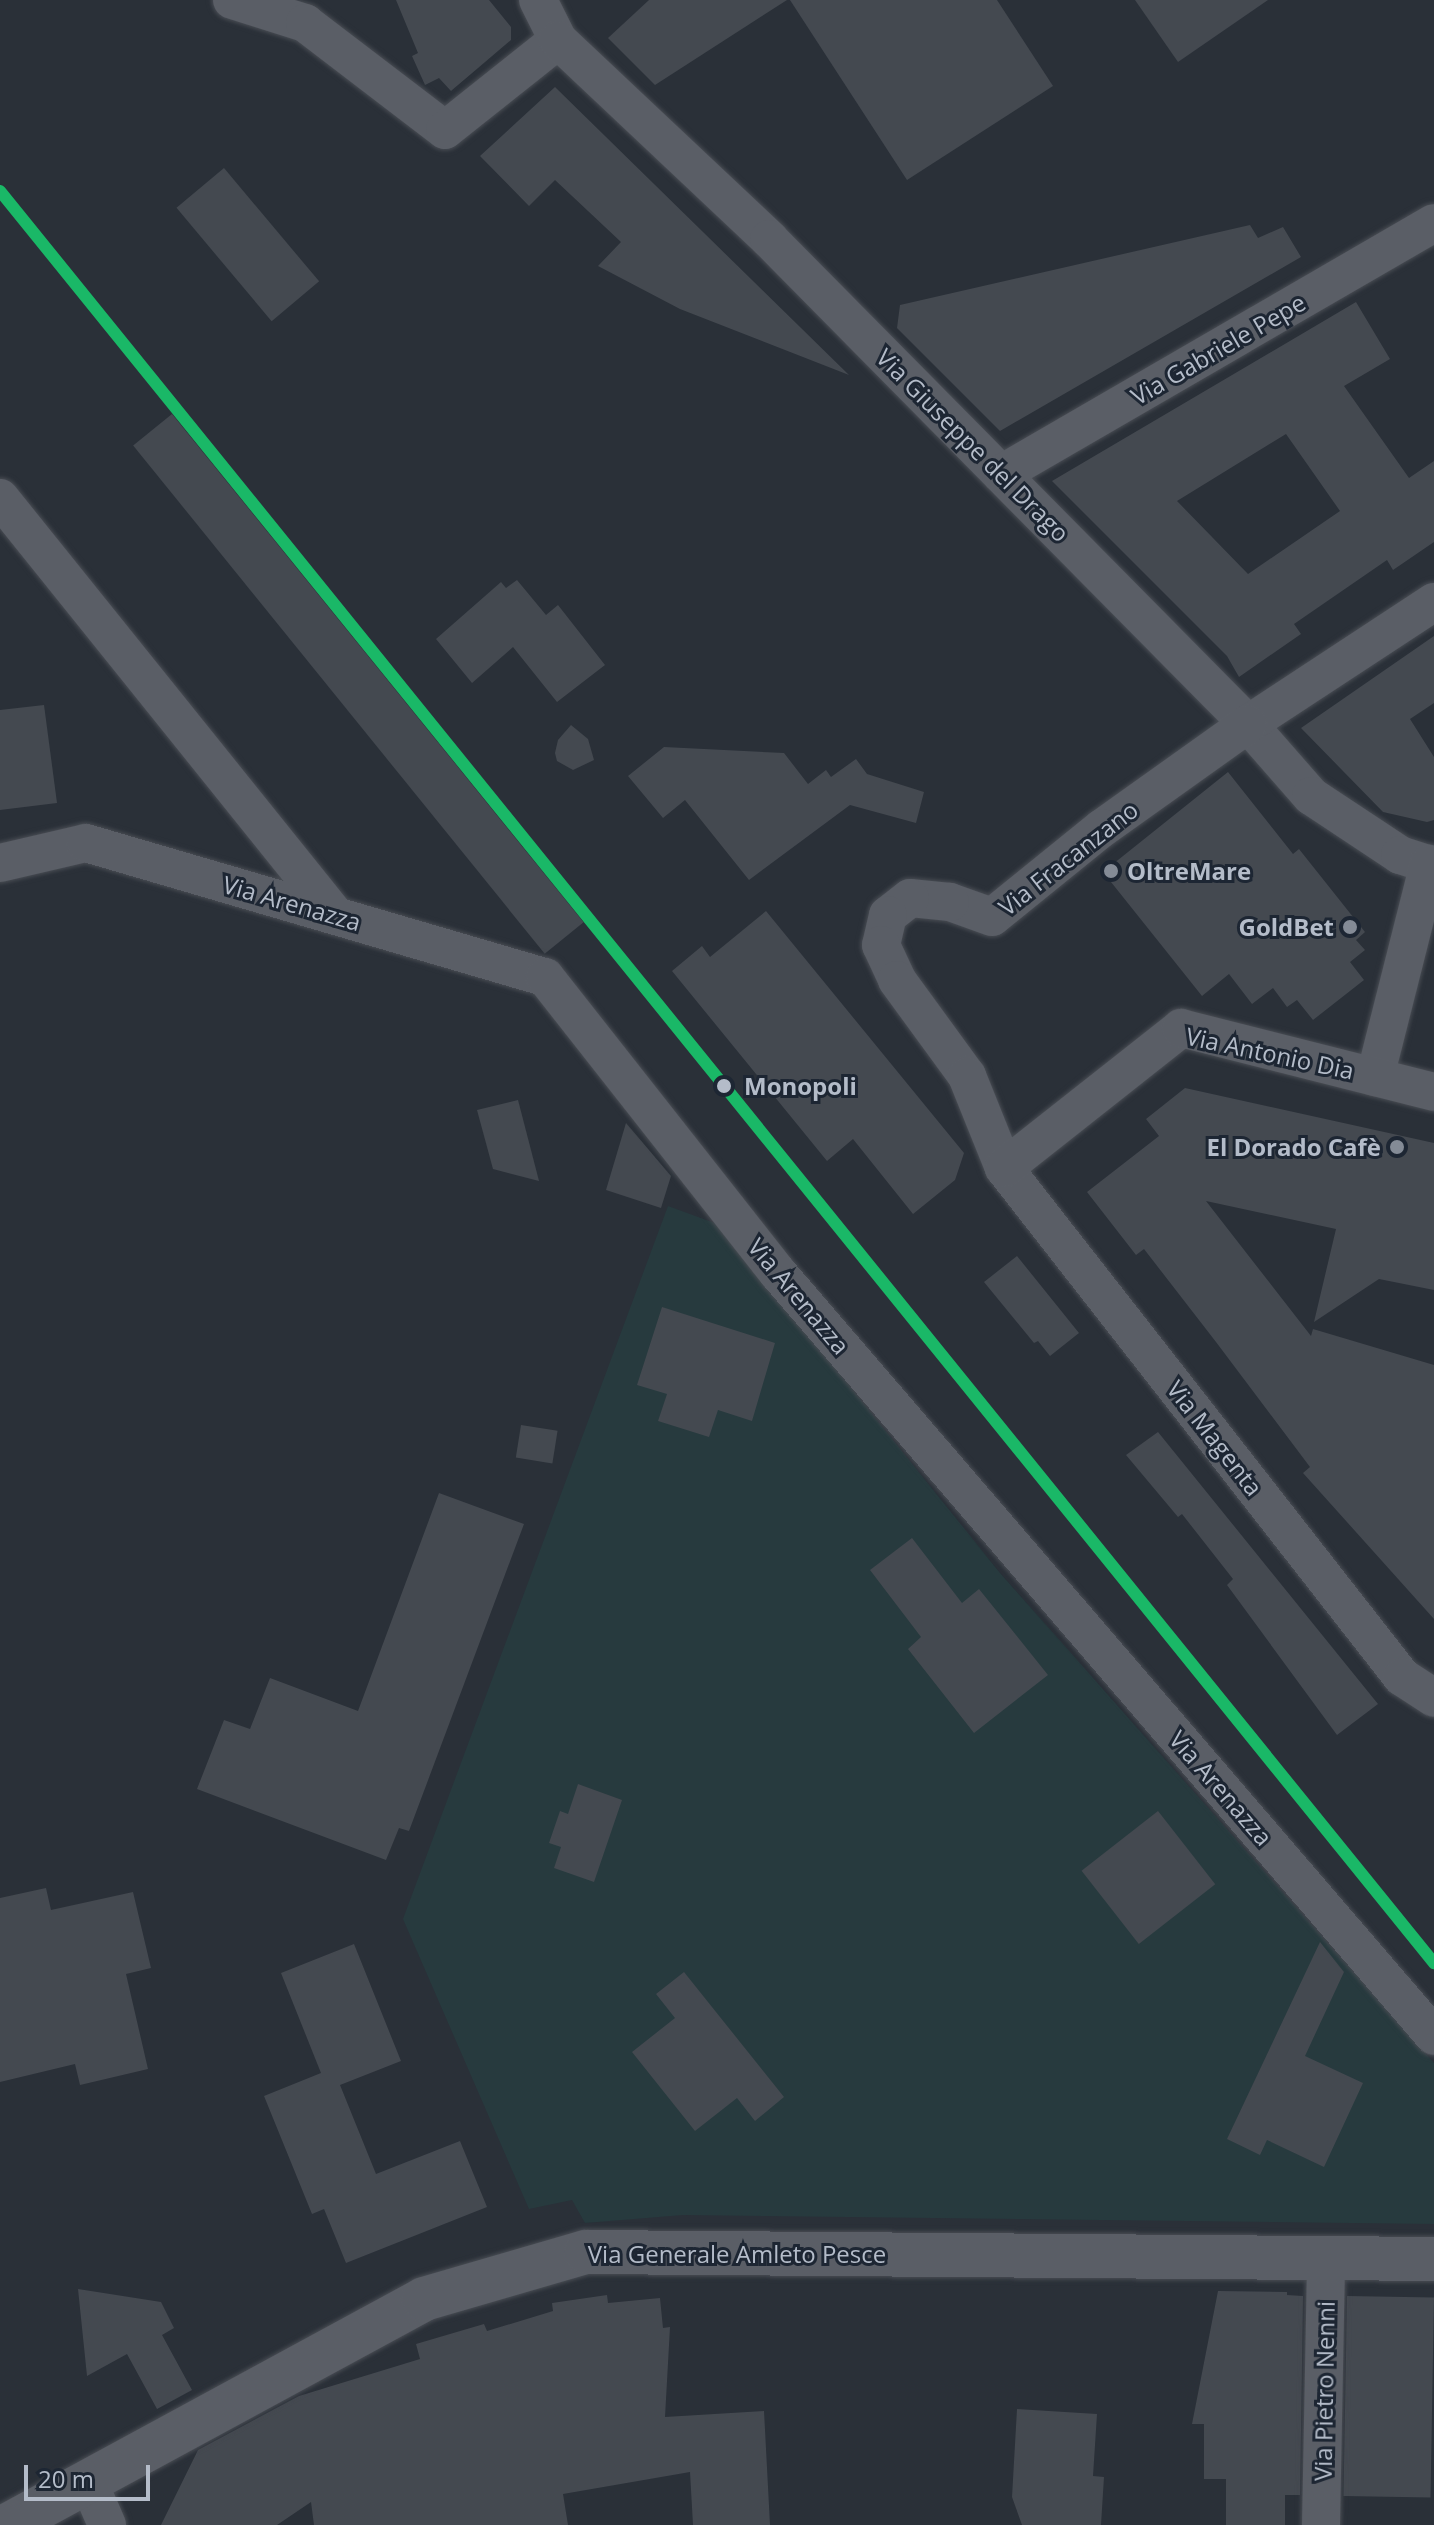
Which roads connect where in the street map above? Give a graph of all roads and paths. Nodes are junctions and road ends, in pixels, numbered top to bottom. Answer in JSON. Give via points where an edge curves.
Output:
{"nodes":[{"id":1,"x":232,"y":0,"type":"edge"},
{"id":2,"x":538,"y":0,"type":"edge"},
{"id":3,"x":558,"y":40,"type":"junction"},
{"id":4,"x":1434,"y":223,"type":"edge"},
{"id":5,"x":1001,"y":474,"type":"junction"},
{"id":6,"x":0,"y":498,"type":"edge"},
{"id":7,"x":1434,"y":602,"type":"edge"},
{"id":8,"x":1248,"y":724,"type":"junction"},
{"id":9,"x":0,"y":863,"type":"edge"},
{"id":10,"x":1431,"y":865,"type":"edge"},
{"id":11,"x":336,"y":916,"type":"junction"},
{"id":12,"x":1375,"y":1077,"type":"junction"},
{"id":13,"x":1434,"y":1092,"type":"edge"},
{"id":14,"x":1004,"y":1168,"type":"junction"},
{"id":15,"x":1434,"y":1698,"type":"edge"},
{"id":16,"x":1434,"y":2036,"type":"edge"},
{"id":17,"x":1326,"y":2257,"type":"junction"},
{"id":18,"x":1434,"y":2259,"type":"edge"},
{"id":19,"x":88,"y":2481,"type":"junction"},
{"id":20,"x":8,"y":2525,"type":"edge"},
{"id":21,"x":107,"y":2525,"type":"edge"},
{"id":22,"x":1321,"y":2525,"type":"edge"}],
"edges":[{"from":1,"to":3,"type":"street","via":[[305,23],[445,130]]},
{"from":2,"to":3,"type":"street","name":"Via Giuseppe del Drago"},
{"from":3,"to":5,"type":"street","name":"Via Giuseppe del Drago","via":[[769,239]]},
{"from":4,"to":5,"type":"street","name":"Via Gabriele Pepe"},
{"from":5,"to":8,"type":"street","name":"Via Giuseppe del Drago"},
{"from":6,"to":11,"type":"street"},
{"from":7,"to":8,"type":"street","name":"Via Fracanzano"},
{"from":8,"to":10,"type":"street","name":"Via Giuseppe del Drago","via":[[1311,796],[1400,855]]},
{"from":8,"to":14,"type":"street","name":"Via Fracanzano","via":[[1102,828],[992,917],[950,902],[910,898],[888,915],[881,945],[892,969],[967,1076]]},
{"from":9,"to":11,"type":"street","name":"Via Arenazza","via":[[86,843]]},
{"from":10,"to":12,"type":"street","name":"Via Giuseppe del Drago"},
{"from":11,"to":16,"type":"street","name":"Via Arenazza","via":[[545,977],[778,1273]]},
{"from":12,"to":13,"type":"street","name":"Via Antonio Dia"},
{"from":12,"to":14,"type":"street","name":"Via Antonio Dia","via":[[1181,1028]]},
{"from":14,"to":15,"type":"street","name":"Via Magenta","via":[[1402,1677]]},
{"from":17,"to":18,"type":"street","name":"Via Generale Amleto Pesce"},
{"from":17,"to":19,"type":"street","name":"Via Generale Amleto Pesce","via":[[586,2252],[424,2299]]},
{"from":17,"to":22,"type":"street","name":"Via Pietro Nenni"},
{"from":19,"to":20,"type":"street","name":"Via Generale Amleto Pesce"},
{"from":19,"to":21,"type":"street"}]}
